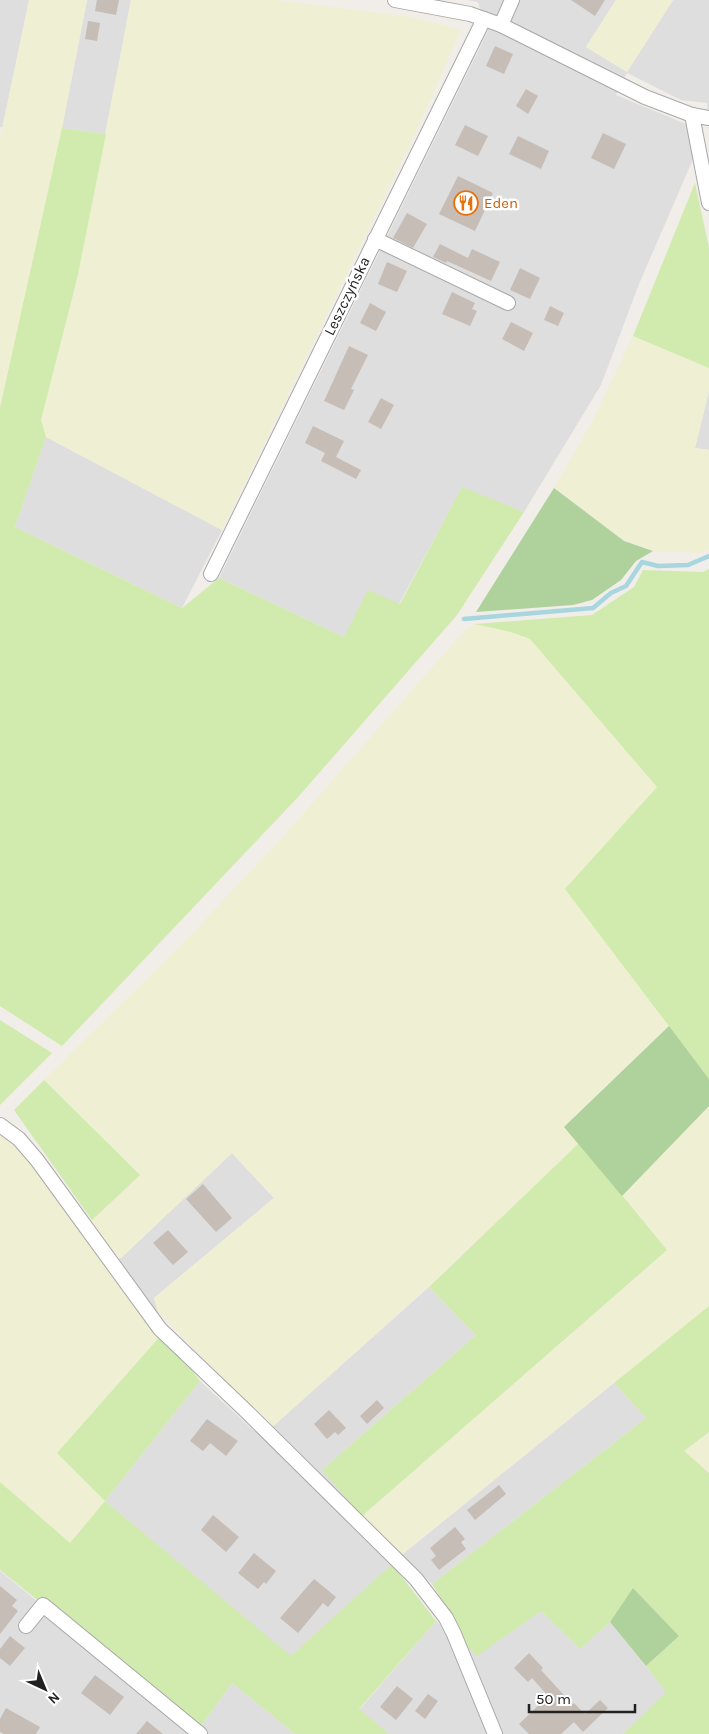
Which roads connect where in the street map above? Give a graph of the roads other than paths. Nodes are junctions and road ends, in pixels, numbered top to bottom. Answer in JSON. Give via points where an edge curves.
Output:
{"nodes":[{"id":1,"x":395,"y":0,"type":"edge"},
{"id":2,"x":512,"y":0,"type":"edge"},
{"id":3,"x":484,"y":18,"type":"junction"},
{"id":4,"x":501,"y":25,"type":"junction"},
{"id":5,"x":702,"y":117,"type":"edge"},
{"id":6,"x":709,"y":203,"type":"edge"},
{"id":7,"x":375,"y":239,"type":"junction"},
{"id":8,"x":508,"y":303,"type":"dead end"},
{"id":9,"x":211,"y":574,"type":"dead end"},
{"id":10,"x":0,"y":1125,"type":"edge"},
{"id":11,"x":26,"y":1626,"type":"dead end"},
{"id":12,"x":490,"y":1732,"type":"edge"},
{"id":13,"x":200,"y":1734,"type":"edge"}],
"edges":[{"from":1,"to":3,"type":"street"},
{"from":2,"to":4,"type":"street"},
{"from":3,"to":4,"type":"street"},
{"from":3,"to":7,"type":"street","name":"Leszczyńska"},
{"from":4,"to":5,"type":"street","via":[[645,97]]},
{"from":5,"to":6,"type":"street"},
{"from":7,"to":8,"type":"street"},
{"from":7,"to":9,"type":"street","name":"Leszczyńska"},
{"from":10,"to":12,"type":"street","via":[[19,1139],[37,1160],[160,1328],[416,1579],[446,1618],[454,1634]]},
{"from":11,"to":13,"type":"street","via":[[43,1605]]}]}
